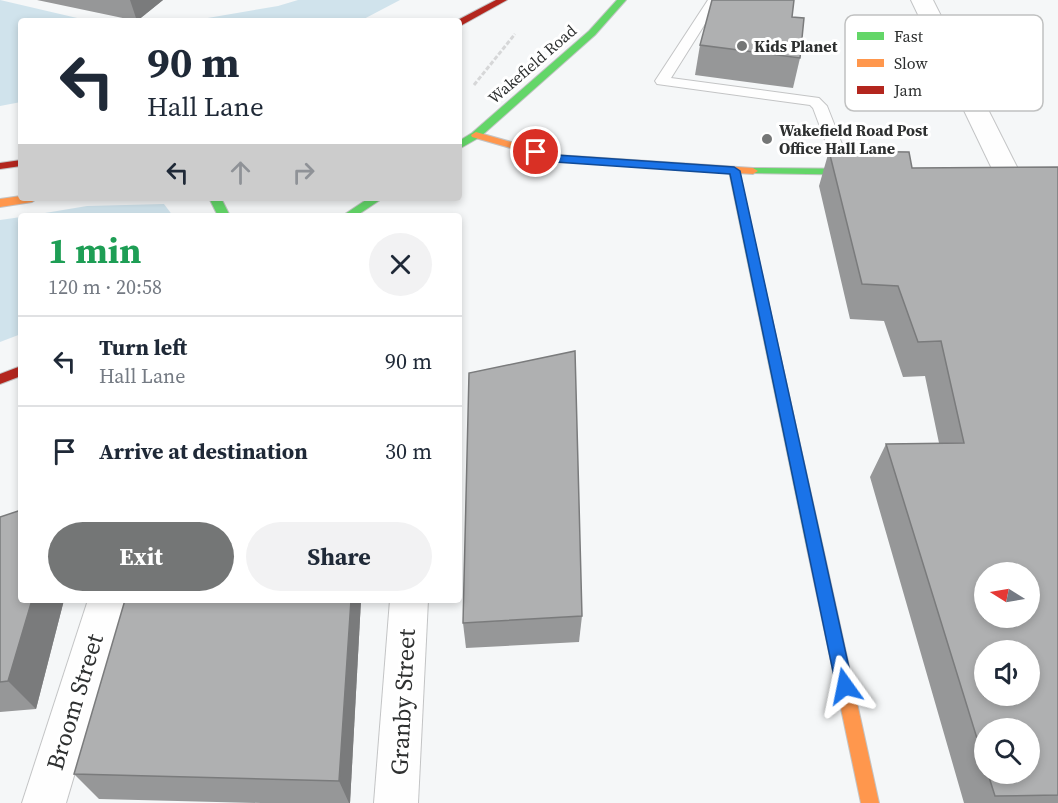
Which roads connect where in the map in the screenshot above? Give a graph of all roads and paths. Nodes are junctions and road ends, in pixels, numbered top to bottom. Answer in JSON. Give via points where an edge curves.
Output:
{"nodes":[{"id":1,"x":503,"y":0,"type":"edge"},
{"id":2,"x":622,"y":0,"type":"edge"},
{"id":3,"x":714,"y":0,"type":"edge"},
{"id":4,"x":922,"y":0,"type":"edge"},
{"id":5,"x":929,"y":15,"type":"edge"},
{"id":6,"x":462,"y":21,"type":"edge"},
{"id":7,"x":521,"y":26,"type":"dead end"},
{"id":8,"x":473,"y":87,"type":"dead end"},
{"id":9,"x":976,"y":111,"type":"edge"},
{"id":10,"x":476,"y":135,"type":"junction"},
{"id":11,"x":462,"y":144,"type":"edge"},
{"id":12,"x":18,"y":164,"type":"edge"},
{"id":13,"x":0,"y":166,"type":"edge"},
{"id":14,"x":734,"y":171,"type":"junction"},
{"id":15,"x":845,"y":172,"type":"junction"},
{"id":16,"x":880,"y":172,"type":"edge"},
{"id":17,"x":1006,"y":173,"type":"edge"},
{"id":18,"x":18,"y":200,"type":"edge"},
{"id":19,"x":372,"y":201,"type":"edge"},
{"id":20,"x":0,"y":203,"type":"edge"},
{"id":21,"x":353,"y":213,"type":"edge"},
{"id":22,"x":18,"y":372,"type":"edge"},
{"id":23,"x":0,"y":379,"type":"edge"},
{"id":24,"x":106,"y":603,"type":"edge"},
{"id":25,"x":409,"y":603,"type":"edge"},
{"id":26,"x":44,"y":803,"type":"edge"},
{"id":27,"x":396,"y":803,"type":"edge"},
{"id":28,"x":870,"y":803,"type":"edge"}],
"edges":[{"from":1,"to":6,"type":"street"},
{"from":2,"to":10,"type":"street","name":"Wakefield Road","via":[[592,33]]},
{"from":3,"to":15,"type":"lane","via":[[662,81],[814,101],[820,106]]},
{"from":4,"to":5,"type":"street"},
{"from":7,"to":8,"type":"path"},
{"from":9,"to":17,"type":"street"},
{"from":10,"to":11,"type":"street","name":"Wakefield Road"},
{"from":10,"to":14,"type":"street","via":[[555,158]]},
{"from":12,"to":13,"type":"street"},
{"from":14,"to":15,"type":"street"},
{"from":14,"to":28,"type":"street"},
{"from":15,"to":16,"type":"street"},
{"from":18,"to":20,"type":"street"},
{"from":19,"to":21,"type":"street"},
{"from":22,"to":23,"type":"street"},
{"from":24,"to":26,"type":"street","name":"Broom Street"},
{"from":25,"to":27,"type":"street","name":"Granby Street"}]}
